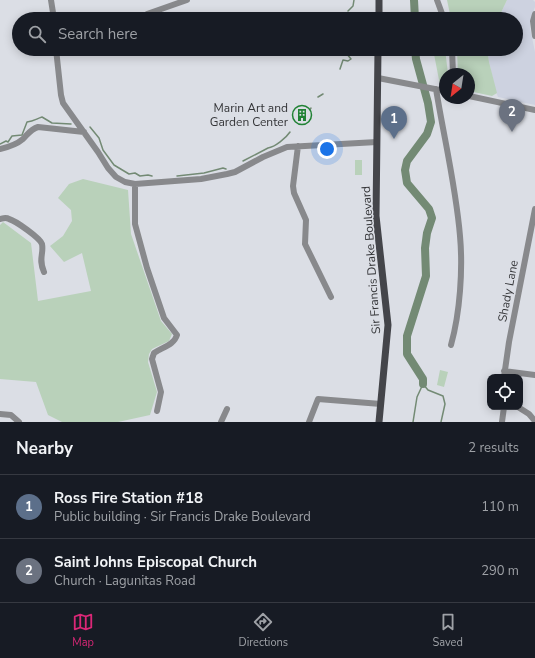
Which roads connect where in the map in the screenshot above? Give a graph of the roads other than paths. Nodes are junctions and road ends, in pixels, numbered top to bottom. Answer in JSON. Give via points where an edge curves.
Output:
{"nodes":[{"id":1,"x":51,"y":0,"type":"edge"},
{"id":2,"x":187,"y":0,"type":"edge"},
{"id":3,"x":379,"y":0,"type":"edge"},
{"id":4,"x":437,"y":0,"type":"edge"},
{"id":5,"x":53,"y":12,"type":"edge"},
{"id":6,"x":154,"y":12,"type":"edge"},
{"id":7,"x":379,"y":12,"type":"edge"},
{"id":8,"x":441,"y":12,"type":"edge"},
{"id":9,"x":535,"y":14,"type":"edge"},
{"id":10,"x":535,"y":36,"type":"edge"},
{"id":11,"x":57,"y":56,"type":"edge"},
{"id":12,"x":378,"y":56,"type":"edge"},
{"id":13,"x":452,"y":56,"type":"edge"},
{"id":14,"x":453,"y":68,"type":"edge"},
{"id":15,"x":378,"y":78,"type":"junction"},
{"id":16,"x":436,"y":89,"type":"junction"},
{"id":17,"x":439,"y":90,"type":"edge"},
{"id":18,"x":475,"y":97,"type":"edge"},
{"id":19,"x":535,"y":110,"type":"edge"},
{"id":20,"x":84,"y":132,"type":"junction"},
{"id":21,"x":377,"y":142,"type":"junction"},
{"id":22,"x":298,"y":146,"type":"junction"},
{"id":23,"x":0,"y":149,"type":"edge"},
{"id":24,"x":135,"y":184,"type":"junction"},
{"id":25,"x":535,"y":209,"type":"edge"},
{"id":26,"x":0,"y":219,"type":"edge"},
{"id":27,"x":533,"y":229,"type":"edge"},
{"id":28,"x":44,"y":272,"type":"dead end"},
{"id":29,"x":330,"y":297,"type":"dead end"},
{"id":30,"x":451,"y":345,"type":"dead end"},
{"id":31,"x":504,"y":374,"type":"edge"},
{"id":32,"x":523,"y":374,"type":"edge"},
{"id":33,"x":535,"y":374,"type":"edge"},
{"id":34,"x":381,"y":404,"type":"junction"},
{"id":35,"x":227,"y":408,"type":"dead end"},
{"id":36,"x":504,"y":410,"type":"edge"},
{"id":37,"x":523,"y":410,"type":"edge"},
{"id":38,"x":157,"y":411,"type":"dead end"},
{"id":39,"x":0,"y":414,"type":"edge"},
{"id":40,"x":535,"y":421,"type":"edge"},
{"id":41,"x":20,"y":422,"type":"edge"},
{"id":42,"x":221,"y":422,"type":"edge"},
{"id":43,"x":309,"y":422,"type":"edge"},
{"id":44,"x":379,"y":422,"type":"edge"},
{"id":45,"x":502,"y":422,"type":"edge"}],
"edges":[{"from":1,"to":5,"type":"street"},
{"from":2,"to":6,"type":"street"},
{"from":3,"to":7,"type":"main road"},
{"from":4,"to":8,"type":"street"},
{"from":9,"to":10,"type":"street"},
{"from":11,"to":20,"type":"street","via":[[63,104]]},
{"from":12,"to":15,"type":"main road","name":"Sir Francis Drake Boulevard"},
{"from":13,"to":14,"type":"street"},
{"from":15,"to":16,"type":"street"},
{"from":15,"to":21,"type":"main road","name":"Sir Francis Drake Boulevard"},
{"from":16,"to":17,"type":"street"},
{"from":16,"to":30,"type":"street","via":[[460,238],[458,311]]},
{"from":18,"to":19,"type":"street"},
{"from":20,"to":23,"type":"street","via":[[38,127],[11,147]]},
{"from":20,"to":24,"type":"street","via":[[116,177]]},
{"from":21,"to":22,"type":"street"},
{"from":21,"to":34,"type":"main road","name":"Sir Francis Drake Boulevard","via":[[377,225],[388,325]]},
{"from":22,"to":24,"type":"street","via":[[278,150],[227,174],[201,179]]},
{"from":22,"to":29,"type":"street","via":[[294,193],[306,220],[305,244]]},
{"from":24,"to":38,"type":"street","via":[[134,224],[164,318],[177,335],[171,344],[154,353],[152,359],[161,392]]},
{"from":25,"to":27,"type":"street","name":"Shady Lane"},
{"from":26,"to":28,"type":"street","via":[[4,217],[12,220],[39,239],[42,246],[40,260]]},
{"from":27,"to":31,"type":"street","name":"Shady Lane","via":[[511,328]]},
{"from":32,"to":33,"type":"street"},
{"from":34,"to":43,"type":"street","via":[[318,399]]},
{"from":34,"to":44,"type":"main road","name":"Sir Francis Drake Boulevard"},
{"from":35,"to":42,"type":"street"},
{"from":36,"to":45,"type":"street"},
{"from":37,"to":40,"type":"street"},
{"from":39,"to":41,"type":"street","via":[[11,414]]}]}
